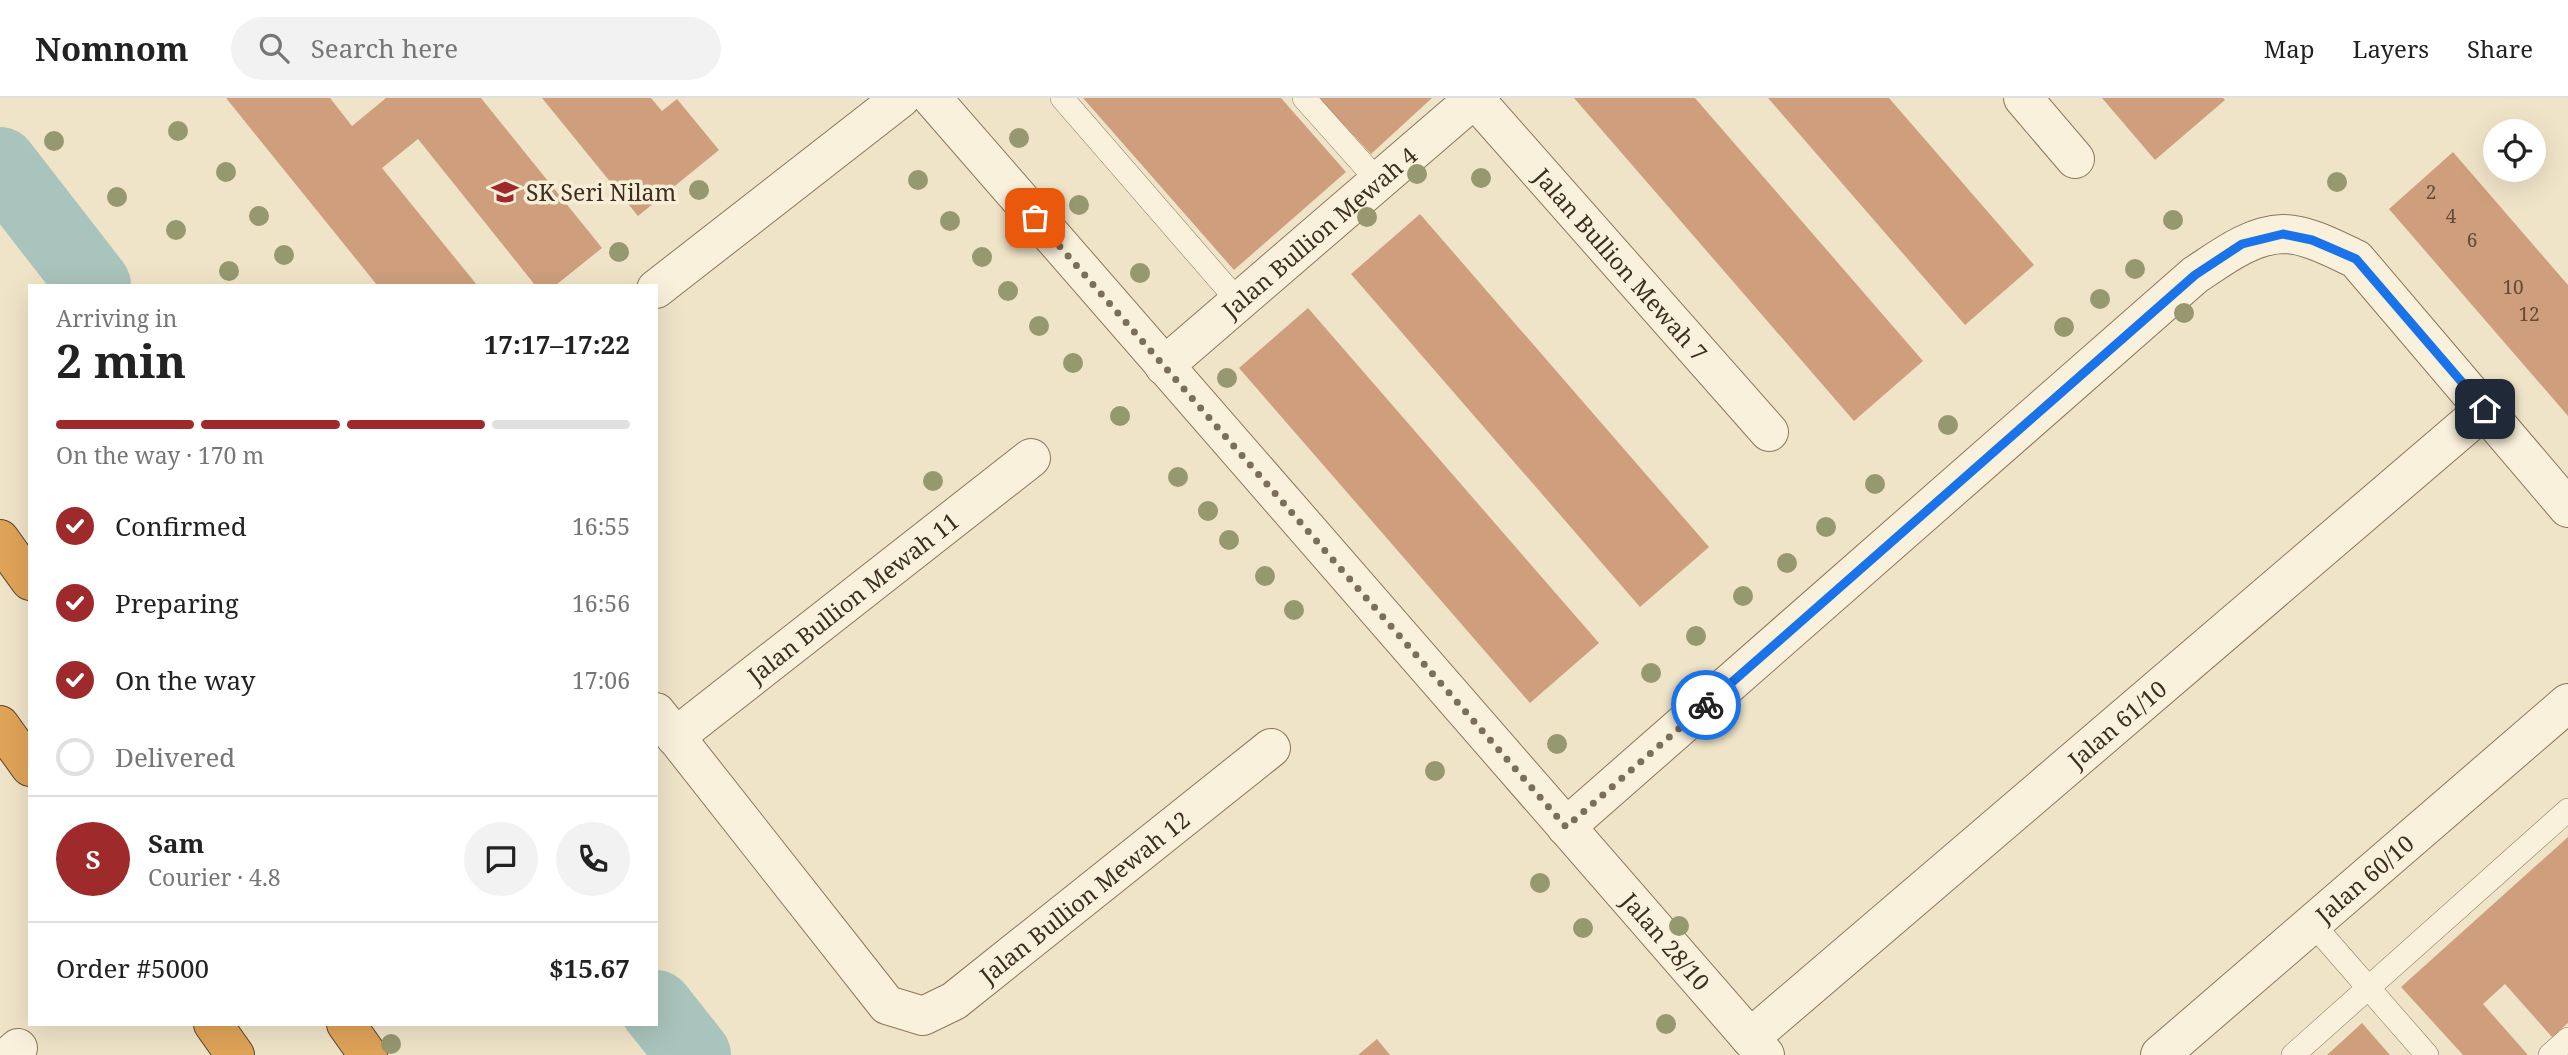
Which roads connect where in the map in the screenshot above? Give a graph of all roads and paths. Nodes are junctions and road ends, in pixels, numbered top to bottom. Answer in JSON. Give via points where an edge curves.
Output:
{"nodes":[{"id":1,"x":901,"y":98,"type":"edge"},
{"id":2,"x":932,"y":98,"type":"edge"},
{"id":3,"x":1062,"y":98,"type":"edge"},
{"id":4,"x":1304,"y":98,"type":"edge"},
{"id":5,"x":1475,"y":98,"type":"edge"},
{"id":6,"x":2023,"y":98,"type":"edge"},
{"id":7,"x":2074,"y":159,"type":"dead end"},
{"id":8,"x":1378,"y":181,"type":"junction"},
{"id":9,"x":658,"y":287,"type":"edge"},
{"id":10,"x":1238,"y":301,"type":"junction"},
{"id":11,"x":1164,"y":366,"type":"junction"},
{"id":12,"x":2485,"y":409,"type":"junction"},
{"id":13,"x":1769,"y":432,"type":"dead end"},
{"id":14,"x":1031,"y":458,"type":"dead end"},
{"id":15,"x":2568,"y":508,"type":"edge"},
{"id":16,"x":0,"y":539,"type":"edge"},
{"id":17,"x":28,"y":578,"type":"edge"},
{"id":18,"x":2568,"y":703,"type":"edge"},
{"id":19,"x":0,"y":725,"type":"edge"},
{"id":20,"x":666,"y":725,"type":"edge"},
{"id":21,"x":1271,"y":748,"type":"dead end"},
{"id":22,"x":28,"y":764,"type":"edge"},
{"id":23,"x":2568,"y":810,"type":"edge"},
{"id":24,"x":1566,"y":827,"type":"junction"},
{"id":25,"x":2311,"y":922,"type":"junction"},
{"id":26,"x":2368,"y":988,"type":"junction"},
{"id":27,"x":214,"y":1026,"type":"edge"},
{"id":28,"x":347,"y":1026,"type":"edge"},
{"id":29,"x":2568,"y":1039,"type":"edge"},
{"id":30,"x":1758,"y":1046,"type":"edge"},
{"id":31,"x":235,"y":1055,"type":"edge"},
{"id":32,"x":369,"y":1055,"type":"edge"},
{"id":33,"x":2160,"y":1055,"type":"edge"},
{"id":34,"x":2293,"y":1055,"type":"edge"},
{"id":35,"x":2427,"y":1055,"type":"edge"},
{"id":36,"x":2550,"y":1055,"type":"edge"}],
"edges":[{"from":1,"to":9,"type":"street"},
{"from":2,"to":11,"type":"street","name":"Jalan 28/10"},
{"from":3,"to":10,"type":"lane"},
{"from":4,"to":8,"type":"lane"},
{"from":5,"to":8,"type":"street","name":"Jalan Bullion Mewah 4"},
{"from":5,"to":13,"type":"street","name":"Jalan Bullion Mewah 7"},
{"from":6,"to":7,"type":"street"},
{"from":8,"to":10,"type":"street","name":"Jalan Bullion Mewah 4"},
{"from":10,"to":11,"type":"street","name":"Jalan Bullion Mewah 4"},
{"from":11,"to":24,"type":"street","name":"Jalan 28/10"},
{"from":12,"to":15,"type":"street"},
{"from":12,"to":24,"type":"street","via":[[2356,259],[2312,240],[2283,234],[2242,244],[2195,275]]},
{"from":12,"to":30,"type":"street","name":"Jalan 61/10"},
{"from":14,"to":20,"type":"street","name":"Jalan Bullion Mewah 11"},
{"from":16,"to":17,"type":"highway"},
{"from":18,"to":25,"type":"street","name":"Jalan 60/10"},
{"from":19,"to":22,"type":"highway"},
{"from":20,"to":21,"type":"street","name":"Jalan Bullion Mewah 12","via":[[887,1005],[923,1016],[954,1001]]},
{"from":23,"to":26,"type":"lane"},
{"from":24,"to":30,"type":"street","name":"Jalan 28/10"},
{"from":25,"to":26,"type":"lane"},
{"from":25,"to":33,"type":"street","name":"Jalan 60/10"},
{"from":26,"to":34,"type":"lane"},
{"from":26,"to":35,"type":"lane"},
{"from":27,"to":31,"type":"highway"},
{"from":28,"to":32,"type":"highway"},
{"from":29,"to":36,"type":"lane"}]}
